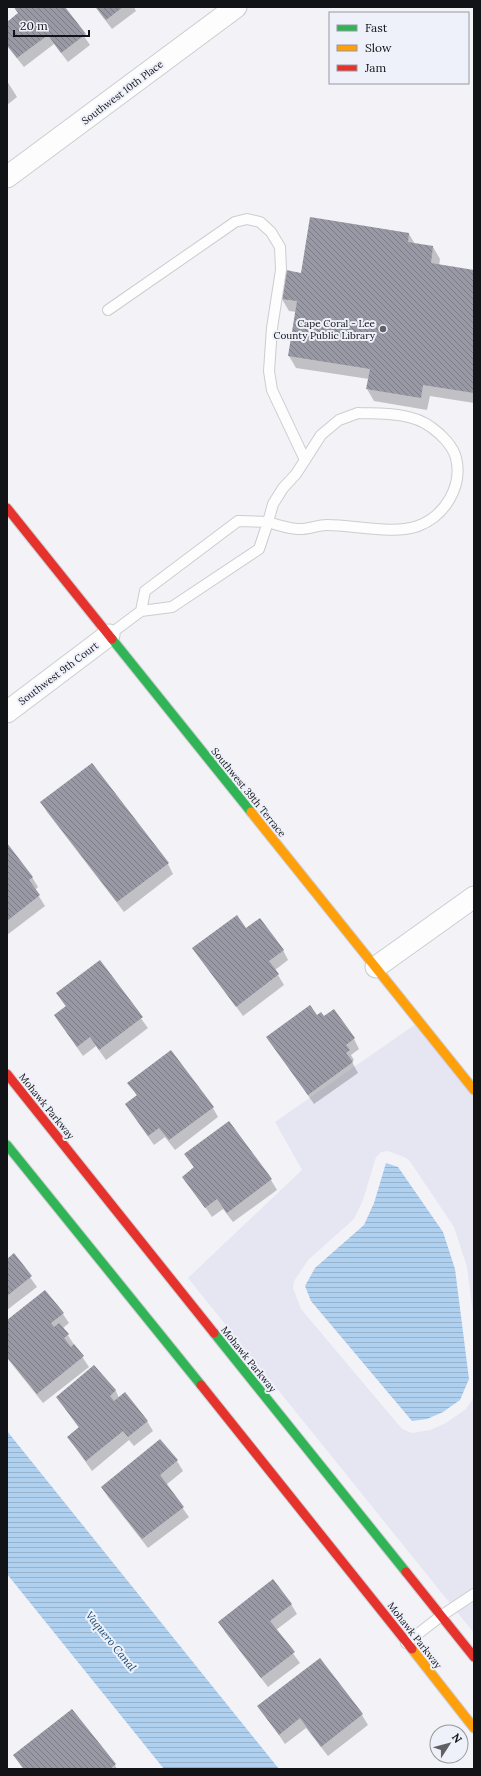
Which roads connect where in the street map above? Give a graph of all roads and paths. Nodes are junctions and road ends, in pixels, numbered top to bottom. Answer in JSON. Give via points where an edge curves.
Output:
{"nodes":[{"id":1,"x":236,"y":7,"type":"edge"},
{"id":2,"x":7,"y":177,"type":"edge"},
{"id":3,"x":108,"y":310,"type":"dead end"},
{"id":4,"x":305,"y":460,"type":"junction"},
{"id":5,"x":7,"y":508,"type":"edge"},
{"id":6,"x":268,"y":522,"type":"junction"},
{"id":7,"x":141,"y":611,"type":"junction"},
{"id":8,"x":109,"y":635,"type":"junction"},
{"id":9,"x":7,"y":712,"type":"edge"},
{"id":10,"x":474,"y":897,"type":"edge"},
{"id":11,"x":376,"y":967,"type":"junction"},
{"id":12,"x":7,"y":1074,"type":"edge"},
{"id":13,"x":474,"y":1090,"type":"edge"},
{"id":14,"x":7,"y":1145,"type":"edge"},
{"id":15,"x":474,"y":1594,"type":"edge"},
{"id":16,"x":441,"y":1616,"type":"junction"},
{"id":17,"x":406,"y":1643,"type":"junction"},
{"id":18,"x":474,"y":1657,"type":"edge"},
{"id":19,"x":474,"y":1728,"type":"edge"}],
"edges":[{"from":1,"to":2,"type":"street","name":"Southwest 10th Place"},
{"from":3,"to":4,"type":"lane","via":[[235,222],[247,218],[260,222],[271,232],[280,247],[281,270],[272,328],[269,371],[272,390]]},
{"from":4,"to":6,"type":"lane","via":[[273,504]]},
{"from":4,"to":6,"type":"lane","via":[[321,435],[339,420],[358,413],[410,417],[431,427],[446,441],[456,457],[453,495],[442,511],[431,520],[399,529],[326,525],[298,530]]},
{"from":5,"to":8,"type":"street","name":"Southwest 39th Terrace"},
{"from":6,"to":7,"type":"lane","via":[[259,549],[172,607]]},
{"from":6,"to":7,"type":"lane","via":[[238,521],[145,591]]},
{"from":7,"to":8,"type":"lane"},
{"from":8,"to":9,"type":"street","name":"Southwest 9th Court"},
{"from":8,"to":11,"type":"street","name":"Southwest 39th Terrace"},
{"from":10,"to":11,"type":"street"},
{"from":11,"to":13,"type":"street","name":"Southwest 39th Terrace"},
{"from":12,"to":16,"type":"street","name":"Mohawk Parkway"},
{"from":14,"to":17,"type":"street","name":"Mohawk Parkway"},
{"from":15,"to":16,"type":"lane"},
{"from":16,"to":17,"type":"lane"},
{"from":16,"to":18,"type":"street","name":"Mohawk Parkway"},
{"from":17,"to":19,"type":"street","name":"Mohawk Parkway"}]}
